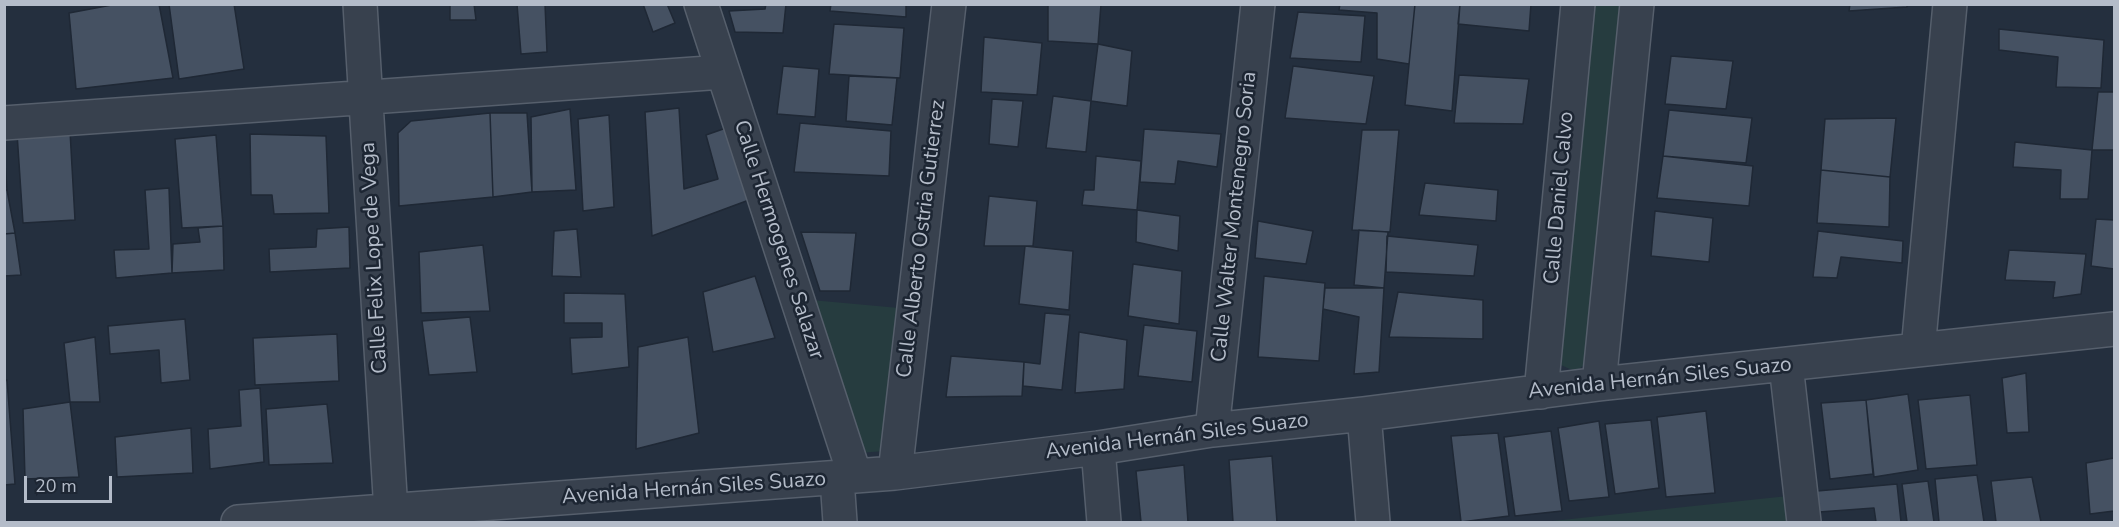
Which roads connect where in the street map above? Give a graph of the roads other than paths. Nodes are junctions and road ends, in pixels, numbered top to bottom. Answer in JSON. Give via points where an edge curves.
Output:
{"nodes":[{"id":1,"x":360,"y":4,"type":"edge"},
{"id":2,"x":701,"y":4,"type":"edge"},
{"id":3,"x":949,"y":4,"type":"edge"},
{"id":4,"x":1258,"y":4,"type":"edge"},
{"id":5,"x":1578,"y":4,"type":"edge"},
{"id":6,"x":1637,"y":4,"type":"edge"},
{"id":7,"x":1950,"y":4,"type":"edge"},
{"id":8,"x":723,"y":72,"type":"junction"},
{"id":9,"x":366,"y":98,"type":"junction"},
{"id":10,"x":4,"y":123,"type":"edge"},
{"id":11,"x":2115,"y":330,"type":"edge"},
{"id":12,"x":1918,"y":350,"type":"junction"},
{"id":13,"x":1786,"y":365,"type":"junction"},
{"id":14,"x":1599,"y":384,"type":"junction"},
{"id":15,"x":1541,"y":392,"type":"junction"},
{"id":16,"x":1364,"y":414,"type":"junction"},
{"id":17,"x":1212,"y":430,"type":"junction"},
{"id":18,"x":1098,"y":448,"type":"junction"},
{"id":19,"x":895,"y":473,"type":"junction"},
{"id":20,"x":846,"y":477,"type":"junction"},
{"id":21,"x":377,"y":516,"type":"edge"},
{"id":22,"x":238,"y":522,"type":"edge"},
{"id":23,"x":840,"y":522,"type":"edge"},
{"id":24,"x":1104,"y":522,"type":"edge"},
{"id":25,"x":1372,"y":522,"type":"edge"},
{"id":26,"x":1804,"y":522,"type":"edge"}],
"edges":[{"from":1,"to":9,"type":"street","name":"Calle Felix Lope de Vega"},
{"from":2,"to":8,"type":"street","name":"Calle Hermogenes Salazar"},
{"from":3,"to":19,"type":"street","name":"Calle Alberto Ostria Gutierrez"},
{"from":4,"to":17,"type":"street","name":"Calle Walter Montenegro Soria"},
{"from":5,"to":15,"type":"street","name":"Calle Daniel Calvo"},
{"from":6,"to":14,"type":"street"},
{"from":7,"to":12,"type":"street"},
{"from":8,"to":9,"type":"street"},
{"from":8,"to":20,"type":"street","name":"Calle Hermogenes Salazar"},
{"from":9,"to":10,"type":"street"},
{"from":9,"to":21,"type":"street","name":"Calle Felix Lope de Vega"},
{"from":11,"to":12,"type":"street","name":"Avenida Hernán Siles Suazo"},
{"from":12,"to":13,"type":"street","name":"Avenida Hernán Siles Suazo"},
{"from":13,"to":14,"type":"street","name":"Avenida Hernán Siles Suazo"},
{"from":13,"to":26,"type":"street"},
{"from":14,"to":15,"type":"street","name":"Avenida Hernán Siles Suazo"},
{"from":15,"to":16,"type":"street","name":"Avenida Hernán Siles Suazo"},
{"from":16,"to":17,"type":"street","name":"Avenida Hernán Siles Suazo"},
{"from":16,"to":25,"type":"street"},
{"from":17,"to":18,"type":"street","name":"Avenida Hernán Siles Suazo"},
{"from":18,"to":19,"type":"street","name":"Avenida Hernán Siles Suazo"},
{"from":18,"to":24,"type":"street"},
{"from":19,"to":20,"type":"street","name":"Avenida Hernán Siles Suazo"},
{"from":20,"to":21,"type":"street","name":"Avenida Hernán Siles Suazo"},
{"from":20,"to":23,"type":"street","name":"Calle Hermogenes Salazar"},
{"from":21,"to":22,"type":"street","name":"Avenida Hernán Siles Suazo"}]}
